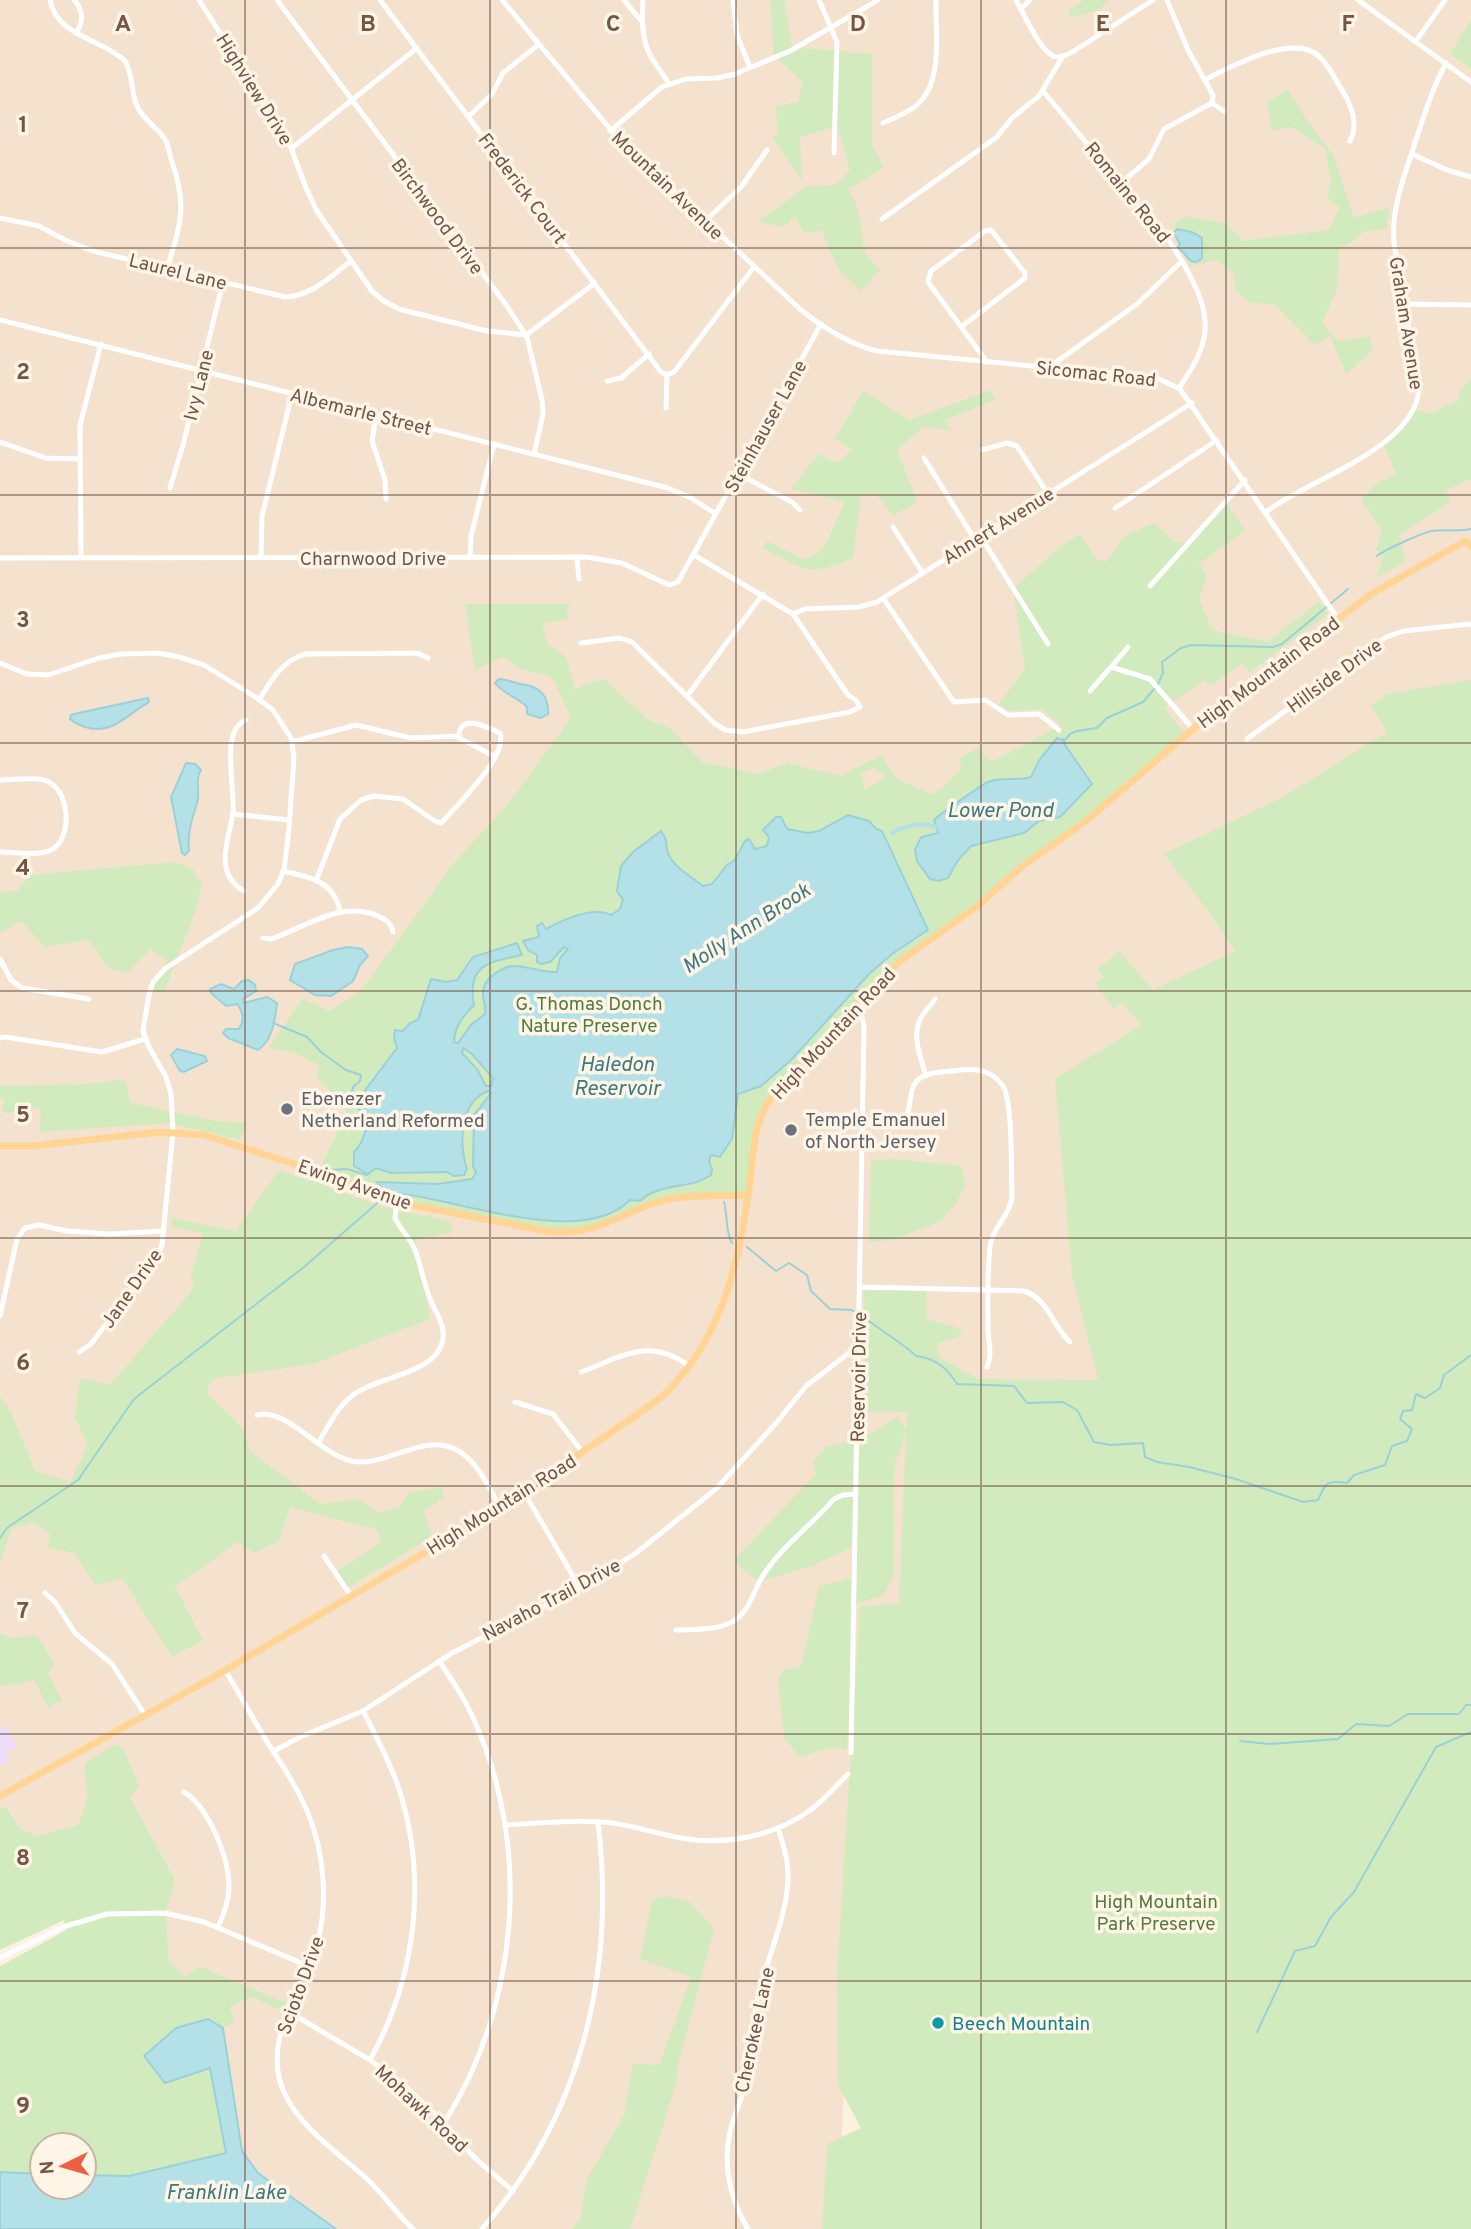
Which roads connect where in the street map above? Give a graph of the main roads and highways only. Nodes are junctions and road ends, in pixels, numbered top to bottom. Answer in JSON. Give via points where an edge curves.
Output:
{"nodes":[{"id":1,"x":1469,"y":542,"type":"edge"},
{"id":2,"x":0,"y":1146,"type":"edge"},
{"id":3,"x":748,"y":1195,"type":"junction"},
{"id":4,"x":0,"y":1796,"type":"edge"}],
"edges":[{"from":1,"to":3,"type":"main road","name":"High Mountain Road","via":[[1385,584],[1193,729],[956,923],[899,962],[767,1104],[755,1129]]},
{"from":2,"to":3,"type":"main road","name":"Ewing Avenue","via":[[173,1132],[219,1139],[397,1202],[561,1233],[597,1227],[664,1200]]},
{"from":3,"to":4,"type":"main road","name":"High Mountain Road","via":[[727,1296],[689,1366],[658,1400],[500,1508],[226,1670]]}]}
